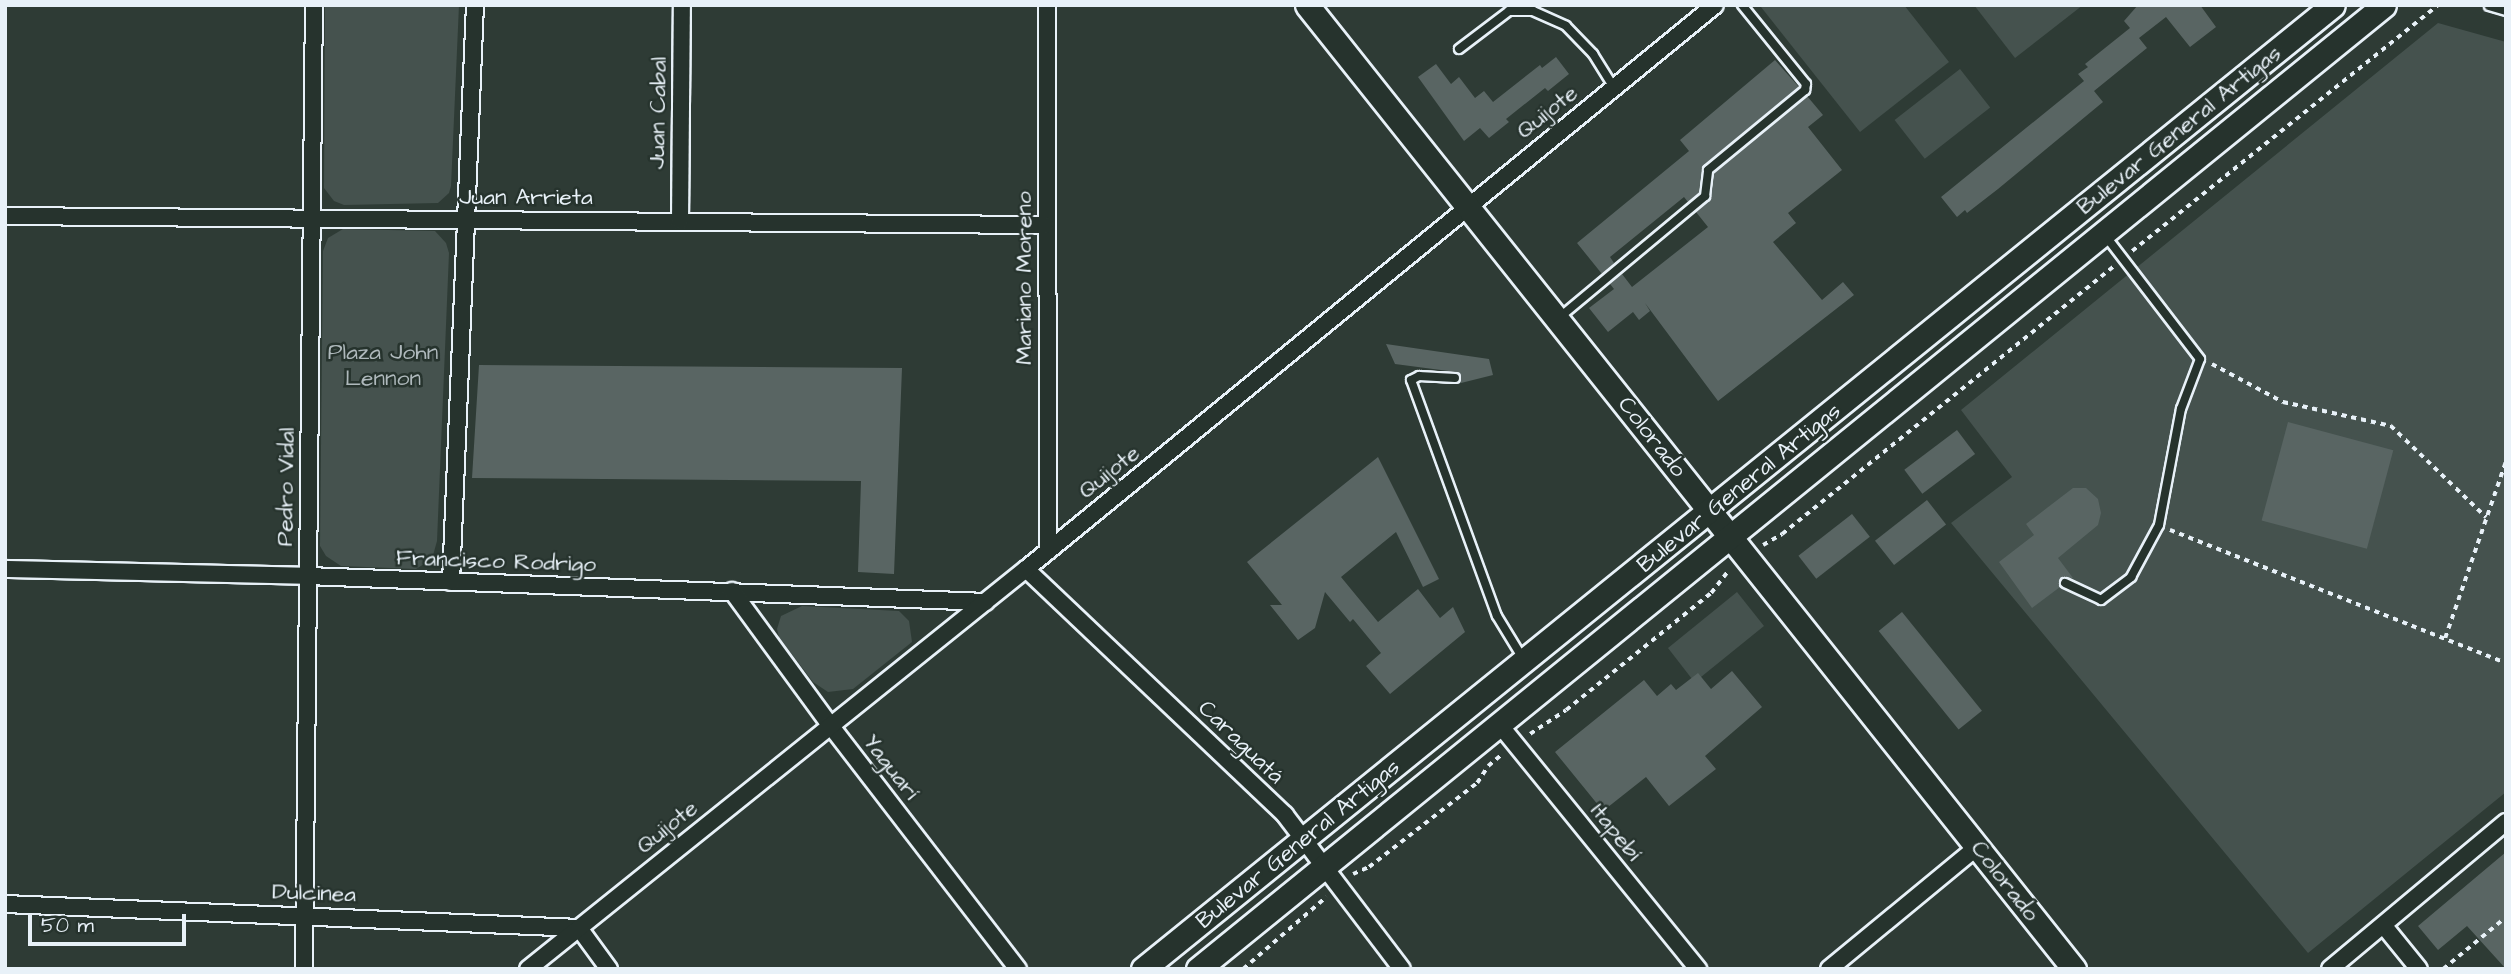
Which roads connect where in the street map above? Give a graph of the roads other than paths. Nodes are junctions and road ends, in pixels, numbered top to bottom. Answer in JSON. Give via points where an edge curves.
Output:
{"nodes":[{"id":1,"x":314,"y":5,"type":"edge"},
{"id":2,"x":475,"y":5,"type":"edge"},
{"id":3,"x":682,"y":5,"type":"edge"},
{"id":4,"x":1047,"y":5,"type":"edge"},
{"id":5,"x":1307,"y":5,"type":"edge"},
{"id":6,"x":1715,"y":5,"type":"edge"},
{"id":7,"x":1742,"y":5,"type":"edge"},
{"id":8,"x":2333,"y":5,"type":"edge"},
{"id":9,"x":2384,"y":5,"type":"edge"},
{"id":10,"x":2489,"y":6,"type":"edge"},
{"id":11,"x":2506,"y":11,"type":"edge"},
{"id":12,"x":1459,"y":49,"type":"dead end"},
{"id":13,"x":1614,"y":87,"type":"junction"},
{"id":14,"x":1467,"y":207,"type":"junction"},
{"id":15,"x":5,"y":216,"type":"edge"},
{"id":16,"x":314,"y":219,"type":"junction"},
{"id":17,"x":468,"y":219,"type":"junction"},
{"id":18,"x":680,"y":221,"type":"junction"},
{"id":19,"x":1046,"y":225,"type":"junction"},
{"id":20,"x":2103,"y":233,"type":"junction"},
{"id":21,"x":1558,"y":319,"type":"junction"},
{"id":22,"x":1455,"y":378,"type":"dead end"},
{"id":23,"x":1711,"y":511,"type":"junction"},
{"id":24,"x":1730,"y":537,"type":"junction"},
{"id":25,"x":1048,"y":551,"type":"junction"},
{"id":26,"x":5,"y":569,"type":"edge"},
{"id":27,"x":1026,"y":569,"type":"junction"},
{"id":28,"x":307,"y":576,"type":"junction"},
{"id":29,"x":451,"y":582,"type":"junction"},
{"id":30,"x":2065,"y":583,"type":"dead end"},
{"id":31,"x":732,"y":591,"type":"junction"},
{"id":32,"x":986,"y":602,"type":"junction"},
{"id":33,"x":1524,"y":660,"type":"junction"},
{"id":34,"x":1499,"y":724,"type":"junction"},
{"id":35,"x":830,"y":725,"type":"junction"},
{"id":36,"x":2506,"y":822,"type":"edge"},
{"id":37,"x":1305,"y":840,"type":"junction"},
{"id":38,"x":1977,"y":847,"type":"junction"},
{"id":39,"x":1324,"y":866,"type":"junction"},
{"id":40,"x":5,"y":904,"type":"edge"},
{"id":41,"x":304,"y":916,"type":"junction"},
{"id":42,"x":2384,"y":926,"type":"junction"},
{"id":43,"x":579,"y":928,"type":"junction"},
{"id":44,"x":304,"y":969,"type":"edge"},
{"id":45,"x":528,"y":969,"type":"edge"},
{"id":46,"x":609,"y":969,"type":"edge"},
{"id":47,"x":1018,"y":969,"type":"edge"},
{"id":48,"x":1143,"y":969,"type":"edge"},
{"id":49,"x":1198,"y":969,"type":"edge"},
{"id":50,"x":1402,"y":969,"type":"edge"},
{"id":51,"x":1698,"y":969,"type":"edge"},
{"id":52,"x":1829,"y":969,"type":"edge"},
{"id":53,"x":2074,"y":969,"type":"edge"},
{"id":54,"x":2330,"y":969,"type":"edge"},
{"id":55,"x":2419,"y":969,"type":"edge"}],
"edges":[{"from":1,"to":16,"type":"street","name":"Pedro Vidal"},
{"from":2,"to":17,"type":"street"},
{"from":3,"to":18,"type":"street","name":"Juan Cabal"},
{"from":4,"to":19,"type":"street","name":"Mariano Moreno"},
{"from":5,"to":14,"type":"main road","name":"Colorado"},
{"from":6,"to":13,"type":"street","name":"Quijote"},
{"from":7,"to":21,"type":"lane","via":[[1806,84],[1805,90],[1708,170],[1705,196]]},
{"from":8,"to":23,"type":"main road","name":"Bulevar General Artigas"},
{"from":9,"to":20,"type":"main road","name":"Bulevar General Artigas"},
{"from":10,"to":11,"type":"lane"},
{"from":12,"to":13,"type":"lane","via":[[1509,12],[1533,11],[1566,26],[1593,54]]},
{"from":13,"to":14,"type":"street","name":"Quijote"},
{"from":14,"to":21,"type":"main road","name":"Colorado"},
{"from":14,"to":25,"type":"street","name":"Quijote"},
{"from":15,"to":16,"type":"street","name":"Juan Arrieta"},
{"from":16,"to":17,"type":"street","name":"Juan Arrieta"},
{"from":16,"to":28,"type":"street","name":"Pedro Vidal"},
{"from":17,"to":18,"type":"street","name":"Juan Arrieta"},
{"from":17,"to":29,"type":"street"},
{"from":18,"to":19,"type":"street","name":"Juan Arrieta"},
{"from":19,"to":25,"type":"street","name":"Mariano Moreno"},
{"from":20,"to":24,"type":"main road","name":"Bulevar General Artigas"},
{"from":20,"to":30,"type":"lane","via":[[2200,359],[2180,409],[2159,525],[2131,577],[2101,600]]},
{"from":21,"to":23,"type":"main road","name":"Colorado"},
{"from":22,"to":33,"type":"lane","via":[[1419,376],[1411,380],[1497,616]]},
{"from":23,"to":24,"type":"main road","name":"Colorado"},
{"from":23,"to":33,"type":"main road","name":"Bulevar General Artigas"},
{"from":24,"to":34,"type":"main road","name":"Bulevar General Artigas"},
{"from":24,"to":38,"type":"main road","name":"Colorado"},
{"from":25,"to":27,"type":"street","name":"Quijote"},
{"from":26,"to":28,"type":"street","name":"Francisco Rodrigo"},
{"from":27,"to":32,"type":"street","name":"Quijote"},
{"from":27,"to":37,"type":"street","name":"Caraguatá","via":[[1285,815]]},
{"from":28,"to":29,"type":"street","name":"Francisco Rodrigo"},
{"from":28,"to":41,"type":"street","name":"Pedro Vidal"},
{"from":29,"to":31,"type":"street","name":"Francisco Rodrigo"},
{"from":31,"to":32,"type":"street","name":"Francisco Rodrigo"},
{"from":31,"to":35,"type":"street","name":"Yaguarí"},
{"from":32,"to":35,"type":"street","name":"Quijote"},
{"from":33,"to":37,"type":"main road","name":"Bulevar General Artigas"},
{"from":34,"to":39,"type":"main road","name":"Bulevar General Artigas"},
{"from":34,"to":51,"type":"street","name":"Itapebí"},
{"from":35,"to":43,"type":"street","name":"Quijote"},
{"from":35,"to":47,"type":"street","name":"Yaguarí"},
{"from":36,"to":42,"type":"street"},
{"from":37,"to":39,"type":"street","name":"Caraguatá"},
{"from":37,"to":48,"type":"main road","name":"Bulevar General Artigas"},
{"from":38,"to":52,"type":"street"},
{"from":38,"to":53,"type":"main road","name":"Colorado"},
{"from":39,"to":49,"type":"main road","name":"Bulevar General Artigas"},
{"from":39,"to":50,"type":"street","name":"Caraguatá"},
{"from":40,"to":41,"type":"street","name":"Dulcinea"},
{"from":41,"to":43,"type":"street","name":"Dulcinea"},
{"from":41,"to":44,"type":"street","name":"Pedro Vidal"},
{"from":42,"to":54,"type":"street"},
{"from":42,"to":55,"type":"street"},
{"from":43,"to":45,"type":"street","name":"Quijote"},
{"from":43,"to":46,"type":"street"}]}
